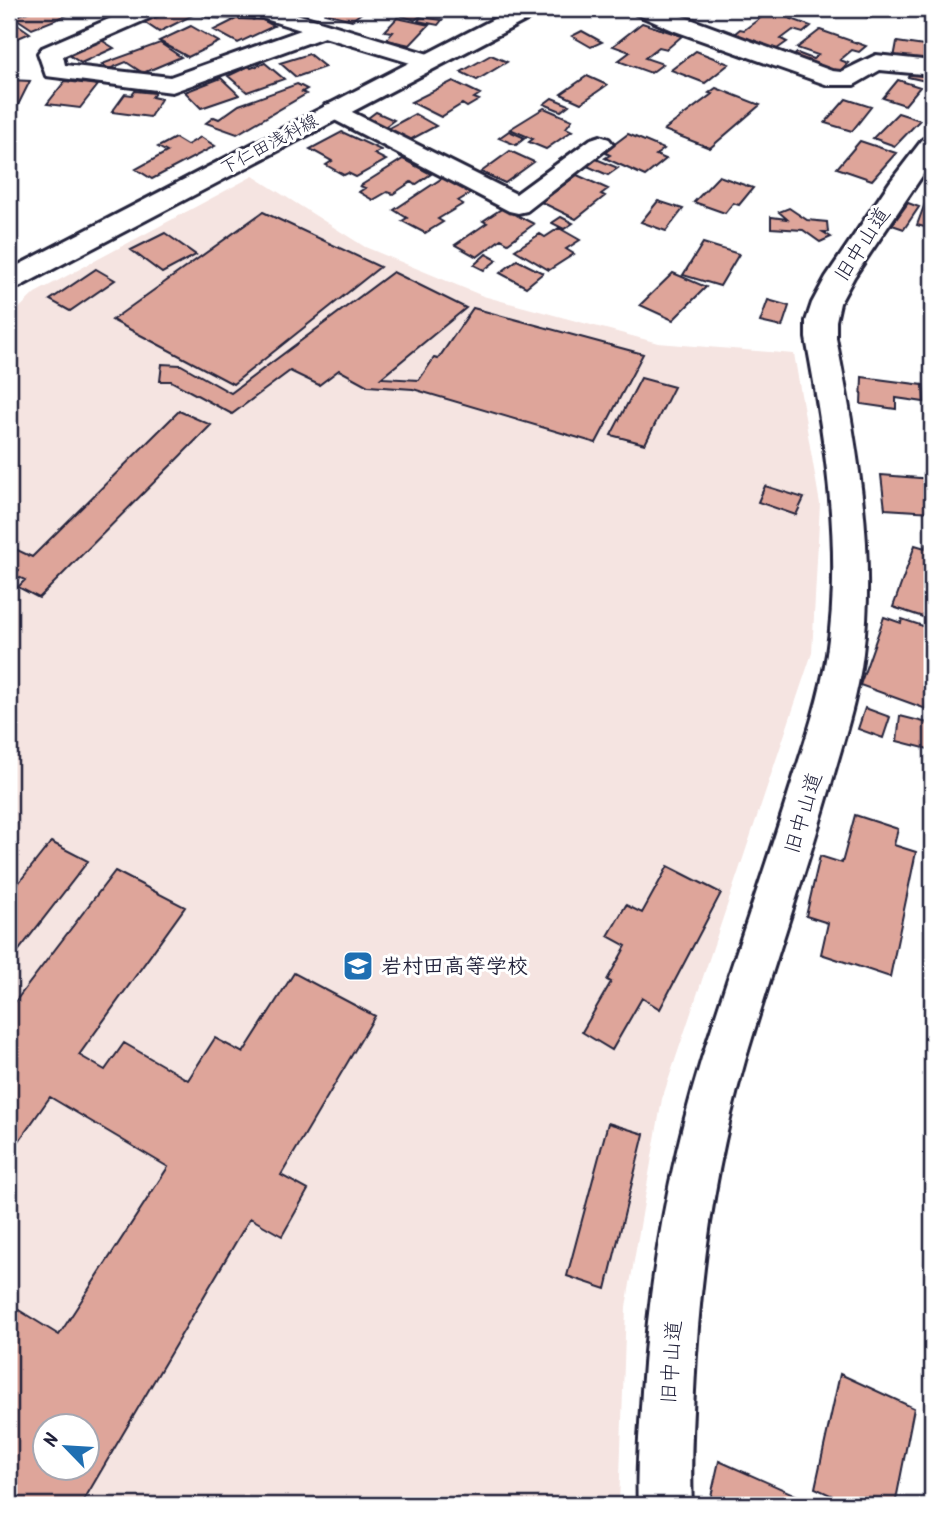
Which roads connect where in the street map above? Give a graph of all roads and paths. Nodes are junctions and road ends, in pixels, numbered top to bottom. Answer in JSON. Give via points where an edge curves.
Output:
{"nodes":[{"id":1,"x":151,"y":9,"type":"edge"},
{"id":2,"x":212,"y":9,"type":"edge"},
{"id":3,"x":530,"y":9,"type":"edge"},
{"id":4,"x":644,"y":9,"type":"edge"},
{"id":5,"x":321,"y":30,"type":"junction"},
{"id":6,"x":427,"y":61,"type":"junction"},
{"id":7,"x":932,"y":68,"type":"edge"},
{"id":8,"x":334,"y":110,"type":"junction"},
{"id":9,"x":600,"y":144,"type":"dead end"},
{"id":10,"x":932,"y":144,"type":"edge"},
{"id":11,"x":9,"y":281,"type":"edge"},
{"id":12,"x":665,"y":1505,"type":"edge"}],
"edges":[{"from":1,"to":5,"type":"main road","via":[[50,53],[54,71],[172,85]]},
{"from":2,"to":5,"type":"main road","via":[[264,12]]},
{"from":3,"to":6,"type":"main road","name":"下仁田浅科線"},
{"from":4,"to":7,"type":"main road","via":[[828,78],[845,80],[876,62]]},
{"from":5,"to":6,"type":"main road"},
{"from":6,"to":8,"type":"main road","name":"下仁田浅科線"},
{"from":8,"to":9,"type":"main road","via":[[518,205]]},
{"from":8,"to":11,"type":"main road","name":"下仁田浅科線"},
{"from":10,"to":12,"type":"main road","name":"旧中山道","via":[[840,277],[821,321],[846,488],[847,637],[838,693],[698,1154],[680,1259],[669,1372]]}]}
